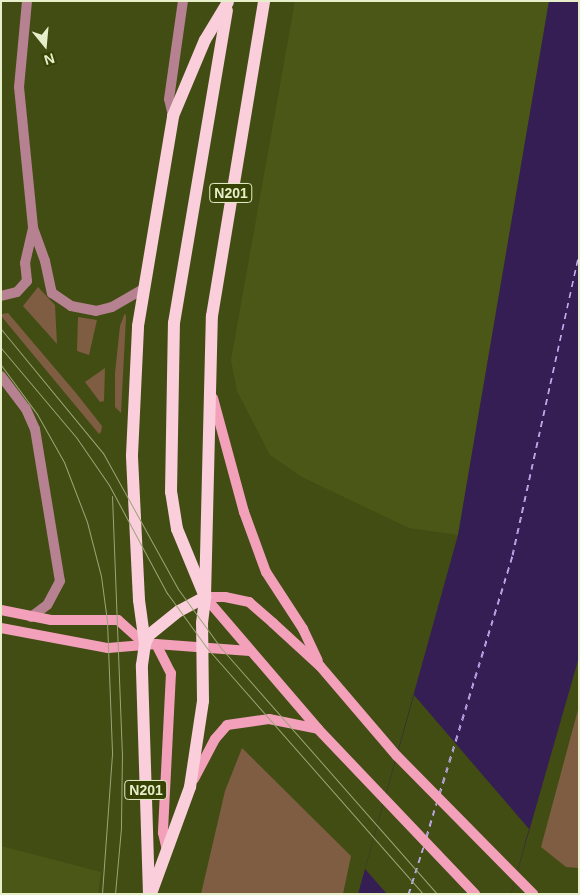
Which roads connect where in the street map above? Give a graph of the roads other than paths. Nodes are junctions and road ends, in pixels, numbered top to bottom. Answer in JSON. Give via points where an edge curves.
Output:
{"nodes":[{"id":1,"x":27,"y":1,"type":"edge"},
{"id":2,"x":183,"y":1,"type":"edge"},
{"id":3,"x":264,"y":1,"type":"edge"},
{"id":4,"x":228,"y":2,"type":"edge"},
{"id":5,"x":173,"y":116,"type":"junction"},
{"id":6,"x":32,"y":228,"type":"junction"},
{"id":7,"x":143,"y":289,"type":"junction"},
{"id":8,"x":1,"y":296,"type":"edge"},
{"id":9,"x":1,"y":376,"type":"edge"},
{"id":10,"x":209,"y":385,"type":"junction"},
{"id":11,"x":205,"y":597,"type":"junction"},
{"id":12,"x":1,"y":610,"type":"edge"},
{"id":13,"x":31,"y":617,"type":"junction"},
{"id":14,"x":1,"y":628,"type":"edge"},
{"id":15,"x":150,"y":644,"type":"junction"},
{"id":16,"x":203,"y":648,"type":"junction"},
{"id":17,"x":250,"y":651,"type":"junction"},
{"id":18,"x":320,"y":666,"type":"junction"},
{"id":19,"x":318,"y":729,"type":"junction"},
{"id":20,"x":190,"y":787,"type":"junction"},
{"id":21,"x":167,"y":850,"type":"junction"},
{"id":22,"x":150,"y":894,"type":"edge"},
{"id":23,"x":475,"y":894,"type":"edge"},
{"id":24,"x":533,"y":894,"type":"edge"}],
"edges":[{"from":1,"to":6,"type":"street","via":[[19,87]]},
{"from":2,"to":5,"type":"street","via":[[169,99]]},
{"from":3,"to":10,"type":"main road","number":"N201","via":[[212,316]]},
{"from":4,"to":5,"type":"main road","number":"N201","via":[[206,40]]},
{"from":4,"to":11,"type":"main road","number":"N201","via":[[174,323],[170,475],[177,529]]},
{"from":5,"to":7,"type":"main road","number":"N201"},
{"from":6,"to":7,"type":"street","via":[[52,293],[71,306],[96,311],[112,307]]},
{"from":6,"to":8,"type":"street","via":[[25,264],[27,281],[17,292]]},
{"from":7,"to":15,"type":"main road","number":"N201","via":[[138,326],[132,455],[138,590]]},
{"from":9,"to":13,"type":"street","via":[[26,409],[43,463],[60,581],[47,605]]},
{"from":10,"to":11,"type":"main road","number":"N201"},
{"from":10,"to":18,"type":"main road","via":[[244,512],[266,572],[303,629]]},
{"from":11,"to":15,"type":"main road","via":[[179,611],[149,634]]},
{"from":11,"to":16,"type":"main road","number":"N201"},
{"from":11,"to":17,"type":"main road"},
{"from":11,"to":18,"type":"main road","via":[[249,602]]},
{"from":12,"to":13,"type":"main road"},
{"from":13,"to":15,"type":"main road","via":[[118,620]]},
{"from":14,"to":15,"type":"main road","via":[[108,648]]},
{"from":15,"to":16,"type":"main road"},
{"from":15,"to":21,"type":"main road","number":"N201","via":[[172,673],[163,833]]},
{"from":15,"to":22,"type":"main road","number":"N201","via":[[143,685]]},
{"from":16,"to":17,"type":"main road"},
{"from":16,"to":20,"type":"main road","number":"N201","via":[[204,689]]},
{"from":17,"to":19,"type":"main road"},
{"from":18,"to":24,"type":"main road","via":[[397,756]]},
{"from":19,"to":20,"type":"main road","via":[[269,720],[227,725],[215,739]]},
{"from":19,"to":23,"type":"main road"},
{"from":20,"to":21,"type":"main road","number":"N201"},
{"from":21,"to":22,"type":"main road","number":"N201"}]}
